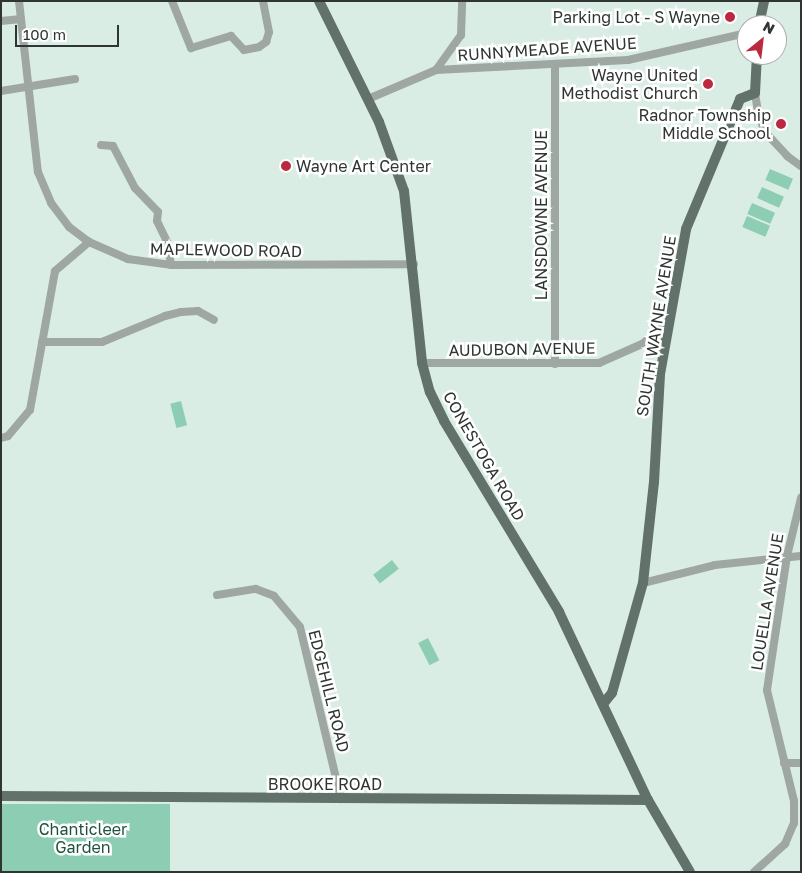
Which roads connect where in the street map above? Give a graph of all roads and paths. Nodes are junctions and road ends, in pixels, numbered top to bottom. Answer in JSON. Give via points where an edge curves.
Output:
{"nodes":[{"id":1,"x":19,"y":1,"type":"edge"},
{"id":2,"x":172,"y":1,"type":"edge"},
{"id":3,"x":263,"y":1,"type":"edge"},
{"id":4,"x":319,"y":1,"type":"edge"},
{"id":5,"x":462,"y":1,"type":"edge"},
{"id":6,"x":764,"y":1,"type":"edge"},
{"id":7,"x":761,"y":15,"type":"edge"},
{"id":8,"x":21,"y":19,"type":"junction"},
{"id":9,"x":1,"y":21,"type":"edge"},
{"id":10,"x":737,"y":35,"type":"edge"},
{"id":11,"x":555,"y":65,"type":"junction"},
{"id":12,"x":756,"y":65,"type":"edge"},
{"id":13,"x":436,"y":70,"type":"junction"},
{"id":14,"x":75,"y":79,"type":"dead end"},
{"id":15,"x":28,"y":88,"type":"junction"},
{"id":16,"x":1,"y":91,"type":"edge"},
{"id":17,"x":755,"y":92,"type":"junction"},
{"id":18,"x":368,"y":99,"type":"junction"},
{"id":19,"x":101,"y":145,"type":"dead end"},
{"id":20,"x":801,"y":166,"type":"edge"},
{"id":21,"x":89,"y":242,"type":"junction"},
{"id":22,"x":171,"y":264,"type":"junction"},
{"id":23,"x":414,"y":264,"type":"junction"},
{"id":24,"x":214,"y":320,"type":"dead end"},
{"id":25,"x":670,"y":321,"type":"junction"},
{"id":26,"x":42,"y":342,"type":"junction"},
{"id":27,"x":422,"y":363,"type":"junction"},
{"id":28,"x":554,"y":364,"type":"junction"},
{"id":29,"x":1,"y":438,"type":"edge"},
{"id":30,"x":801,"y":498,"type":"edge"},
{"id":31,"x":787,"y":556,"type":"junction"},
{"id":32,"x":801,"y":556,"type":"edge"},
{"id":33,"x":642,"y":583,"type":"junction"},
{"id":34,"x":217,"y":595,"type":"dead end"},
{"id":35,"x":602,"y":704,"type":"junction"},
{"id":36,"x":784,"y":762,"type":"junction"},
{"id":37,"x":801,"y":763,"type":"edge"},
{"id":38,"x":1,"y":796,"type":"edge"},
{"id":39,"x":341,"y":799,"type":"junction"},
{"id":40,"x":648,"y":800,"type":"junction"},
{"id":41,"x":690,"y":872,"type":"edge"},
{"id":42,"x":754,"y":872,"type":"edge"}],
"edges":[{"from":1,"to":8,"type":"street","name":"MAPLEWOOD ROAD"},
{"from":2,"to":3,"type":"street","via":[[191,48],[231,36],[244,50],[266,42],[269,32]]},
{"from":4,"to":18,"type":"main road","name":"CONESTOGA ROAD"},
{"from":5,"to":13,"type":"street","via":[[461,35]]},
{"from":6,"to":7,"type":"main road"},
{"from":8,"to":9,"type":"street"},
{"from":8,"to":15,"type":"street","name":"MAPLEWOOD ROAD"},
{"from":10,"to":11,"type":"street","name":"RUNNYMEADE AVENUE","via":[[628,60]]},
{"from":11,"to":13,"type":"street","name":"RUNNYMEADE AVENUE"},
{"from":11,"to":28,"type":"street","name":"LANSDOWNE AVENUE"},
{"from":12,"to":17,"type":"main road"},
{"from":13,"to":18,"type":"street"},
{"from":14,"to":15,"type":"street"},
{"from":15,"to":16,"type":"street"},
{"from":15,"to":21,"type":"street","name":"MAPLEWOOD ROAD","via":[[38,172],[51,203],[69,227]]},
{"from":17,"to":20,"type":"street","via":[[765,132]]},
{"from":17,"to":25,"type":"main road","name":"SOUTH WAYNE AVENUE","via":[[740,99],[691,216]]},
{"from":18,"to":23,"type":"main road","name":"CONESTOGA ROAD","via":[[404,191]]},
{"from":19,"to":22,"type":"street","via":[[113,146],[135,188],[158,212],[157,221],[168,244]]},
{"from":21,"to":22,"type":"street","name":"MAPLEWOOD ROAD","via":[[128,259]]},
{"from":21,"to":26,"type":"street","via":[[55,271]]},
{"from":22,"to":23,"type":"street","name":"MAPLEWOOD ROAD"},
{"from":23,"to":27,"type":"main road","name":"CONESTOGA ROAD"},
{"from":24,"to":26,"type":"street","via":[[198,311],[181,312],[102,342]]},
{"from":25,"to":28,"type":"street","name":"AUDUBON AVENUE","via":[[642,344],[613,358],[599,363]]},
{"from":25,"to":33,"type":"main road","name":"SOUTH WAYNE AVENUE","via":[[660,374],[654,482]]},
{"from":26,"to":29,"type":"street","via":[[30,410],[8,436]]},
{"from":27,"to":28,"type":"street","name":"AUDUBON AVENUE"},
{"from":27,"to":35,"type":"main road","name":"CONESTOGA ROAD","via":[[438,410],[559,612]]},
{"from":30,"to":31,"type":"street","name":"LOUELLA AVENUE"},
{"from":31,"to":32,"type":"street"},
{"from":31,"to":33,"type":"street","via":[[715,565]]},
{"from":31,"to":36,"type":"street","name":"LOUELLA AVENUE","via":[[767,690]]},
{"from":33,"to":35,"type":"main road","name":"SOUTH WAYNE AVENUE","via":[[612,693]]},
{"from":34,"to":39,"type":"street","name":"EDGEHILL ROAD","via":[[256,589],[274,596],[300,627]]},
{"from":35,"to":40,"type":"main road","name":"CONESTOGA ROAD"},
{"from":36,"to":37,"type":"street"},
{"from":36,"to":42,"type":"street","name":"LOUELLA AVENUE","via":[[794,800],[794,823],[785,844]]},
{"from":38,"to":39,"type":"main road","name":"BROOKE ROAD"},
{"from":39,"to":40,"type":"main road","name":"BROOKE ROAD"},
{"from":40,"to":41,"type":"main road","name":"CONESTOGA ROAD"}]}
